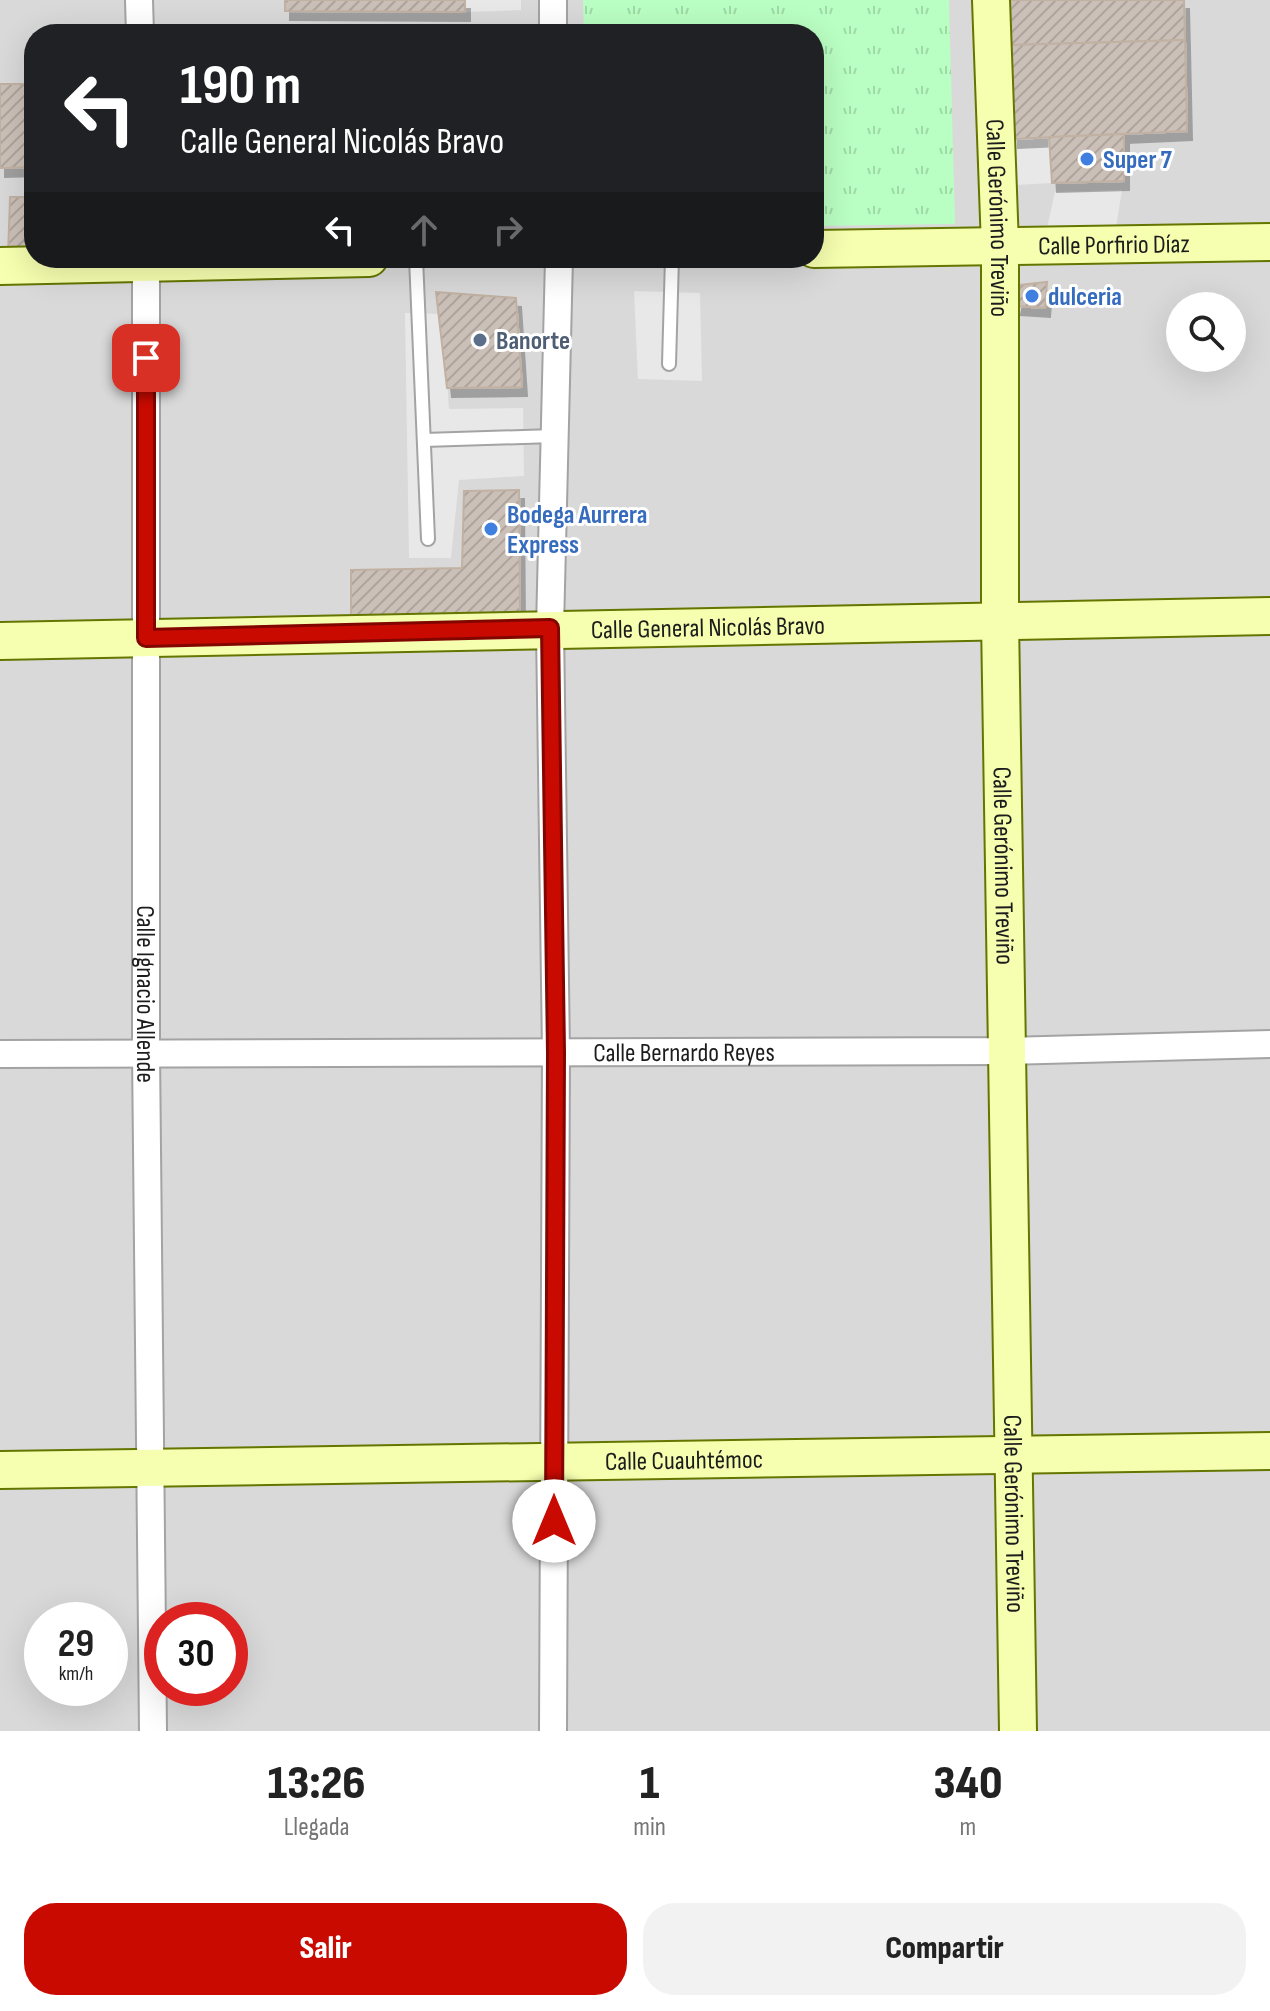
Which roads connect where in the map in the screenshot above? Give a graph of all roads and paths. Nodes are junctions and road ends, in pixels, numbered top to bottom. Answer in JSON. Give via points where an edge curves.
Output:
{"nodes":[{"id":1,"x":139,"y":0,"type":"edge"},
{"id":2,"x":553,"y":0,"type":"edge"},
{"id":3,"x":991,"y":0,"type":"edge"},
{"id":4,"x":140,"y":24,"type":"edge"},
{"id":5,"x":553,"y":24,"type":"edge"},
{"id":6,"x":1270,"y":242,"type":"edge"},
{"id":7,"x":1000,"y":246,"type":"junction"},
{"id":8,"x":824,"y":249,"type":"edge"},
{"id":9,"x":24,"y":265,"type":"edge"},
{"id":10,"x":0,"y":266,"type":"edge"},
{"id":11,"x":146,"y":268,"type":"edge"},
{"id":12,"x":416,"y":268,"type":"edge"},
{"id":13,"x":559,"y":268,"type":"edge"},
{"id":14,"x":672,"y":268,"type":"edge"},
{"id":15,"x":669,"y":364,"type":"dead end"},
{"id":16,"x":554,"y":436,"type":"junction"},
{"id":17,"x":424,"y":440,"type":"junction"},
{"id":18,"x":428,"y":539,"type":"dead end"},
{"id":19,"x":1270,"y":616,"type":"edge"},
{"id":20,"x":1000,"y":620,"type":"junction"},
{"id":21,"x":550,"y":628,"type":"junction"},
{"id":22,"x":146,"y":638,"type":"junction"},
{"id":23,"x":0,"y":641,"type":"edge"},
{"id":24,"x":1270,"y":1044,"type":"edge"},
{"id":25,"x":1007,"y":1051,"type":"junction"},
{"id":26,"x":146,"y":1052,"type":"junction"},
{"id":27,"x":556,"y":1053,"type":"junction"},
{"id":28,"x":0,"y":1054,"type":"edge"},
{"id":29,"x":1270,"y":1451,"type":"edge"},
{"id":30,"x":1012,"y":1456,"type":"junction"},
{"id":31,"x":554,"y":1461,"type":"junction"},
{"id":32,"x":150,"y":1467,"type":"junction"},
{"id":33,"x":0,"y":1470,"type":"edge"},
{"id":34,"x":153,"y":1731,"type":"edge"},
{"id":35,"x":553,"y":1731,"type":"edge"},
{"id":36,"x":1018,"y":1731,"type":"edge"}],
"edges":[{"from":1,"to":4,"type":"street"},
{"from":2,"to":5,"type":"street"},
{"from":3,"to":7,"type":"street","name":"Calle Gerónimo Treviño"},
{"from":6,"to":7,"type":"street","name":"Calle Porfirio Díaz"},
{"from":7,"to":8,"type":"street","name":"Calle Porfirio Díaz"},
{"from":7,"to":20,"type":"street","name":"Calle Gerónimo Treviño"},
{"from":9,"to":10,"type":"street"},
{"from":11,"to":22,"type":"street","name":"Calle Ignacio Allende"},
{"from":12,"to":17,"type":"lane"},
{"from":13,"to":16,"type":"street"},
{"from":14,"to":15,"type":"lane"},
{"from":16,"to":17,"type":"lane"},
{"from":16,"to":21,"type":"street"},
{"from":17,"to":18,"type":"lane"},
{"from":19,"to":20,"type":"street","name":"Calle General Nicolás Bravo"},
{"from":20,"to":21,"type":"street","name":"Calle General Nicolás Bravo"},
{"from":20,"to":25,"type":"street","name":"Calle Gerónimo Treviño"},
{"from":21,"to":22,"type":"street","name":"Calle General Nicolás Bravo"},
{"from":21,"to":27,"type":"street"},
{"from":22,"to":23,"type":"street","name":"Calle General Nicolás Bravo"},
{"from":22,"to":26,"type":"street","name":"Calle Ignacio Allende"},
{"from":24,"to":25,"type":"street","name":"Calle Bernardo Reyes"},
{"from":25,"to":27,"type":"street","name":"Calle Bernardo Reyes"},
{"from":25,"to":30,"type":"street","name":"Calle Gerónimo Treviño"},
{"from":26,"to":27,"type":"street","name":"Calle Bernardo Reyes"},
{"from":26,"to":28,"type":"street","name":"Calle Bernardo Reyes"},
{"from":26,"to":32,"type":"street","name":"Calle Ignacio Allende"},
{"from":27,"to":31,"type":"street"},
{"from":29,"to":30,"type":"street","name":"Calle Cuauhtémoc"},
{"from":30,"to":31,"type":"street","name":"Calle Cuauhtémoc"},
{"from":30,"to":36,"type":"street","name":"Calle Gerónimo Treviño"},
{"from":31,"to":32,"type":"street","name":"Calle Cuauhtémoc"},
{"from":31,"to":35,"type":"street"},
{"from":32,"to":33,"type":"street","name":"Calle Cuauhtémoc"},
{"from":32,"to":34,"type":"street","name":"Calle Ignacio Allende"}]}
